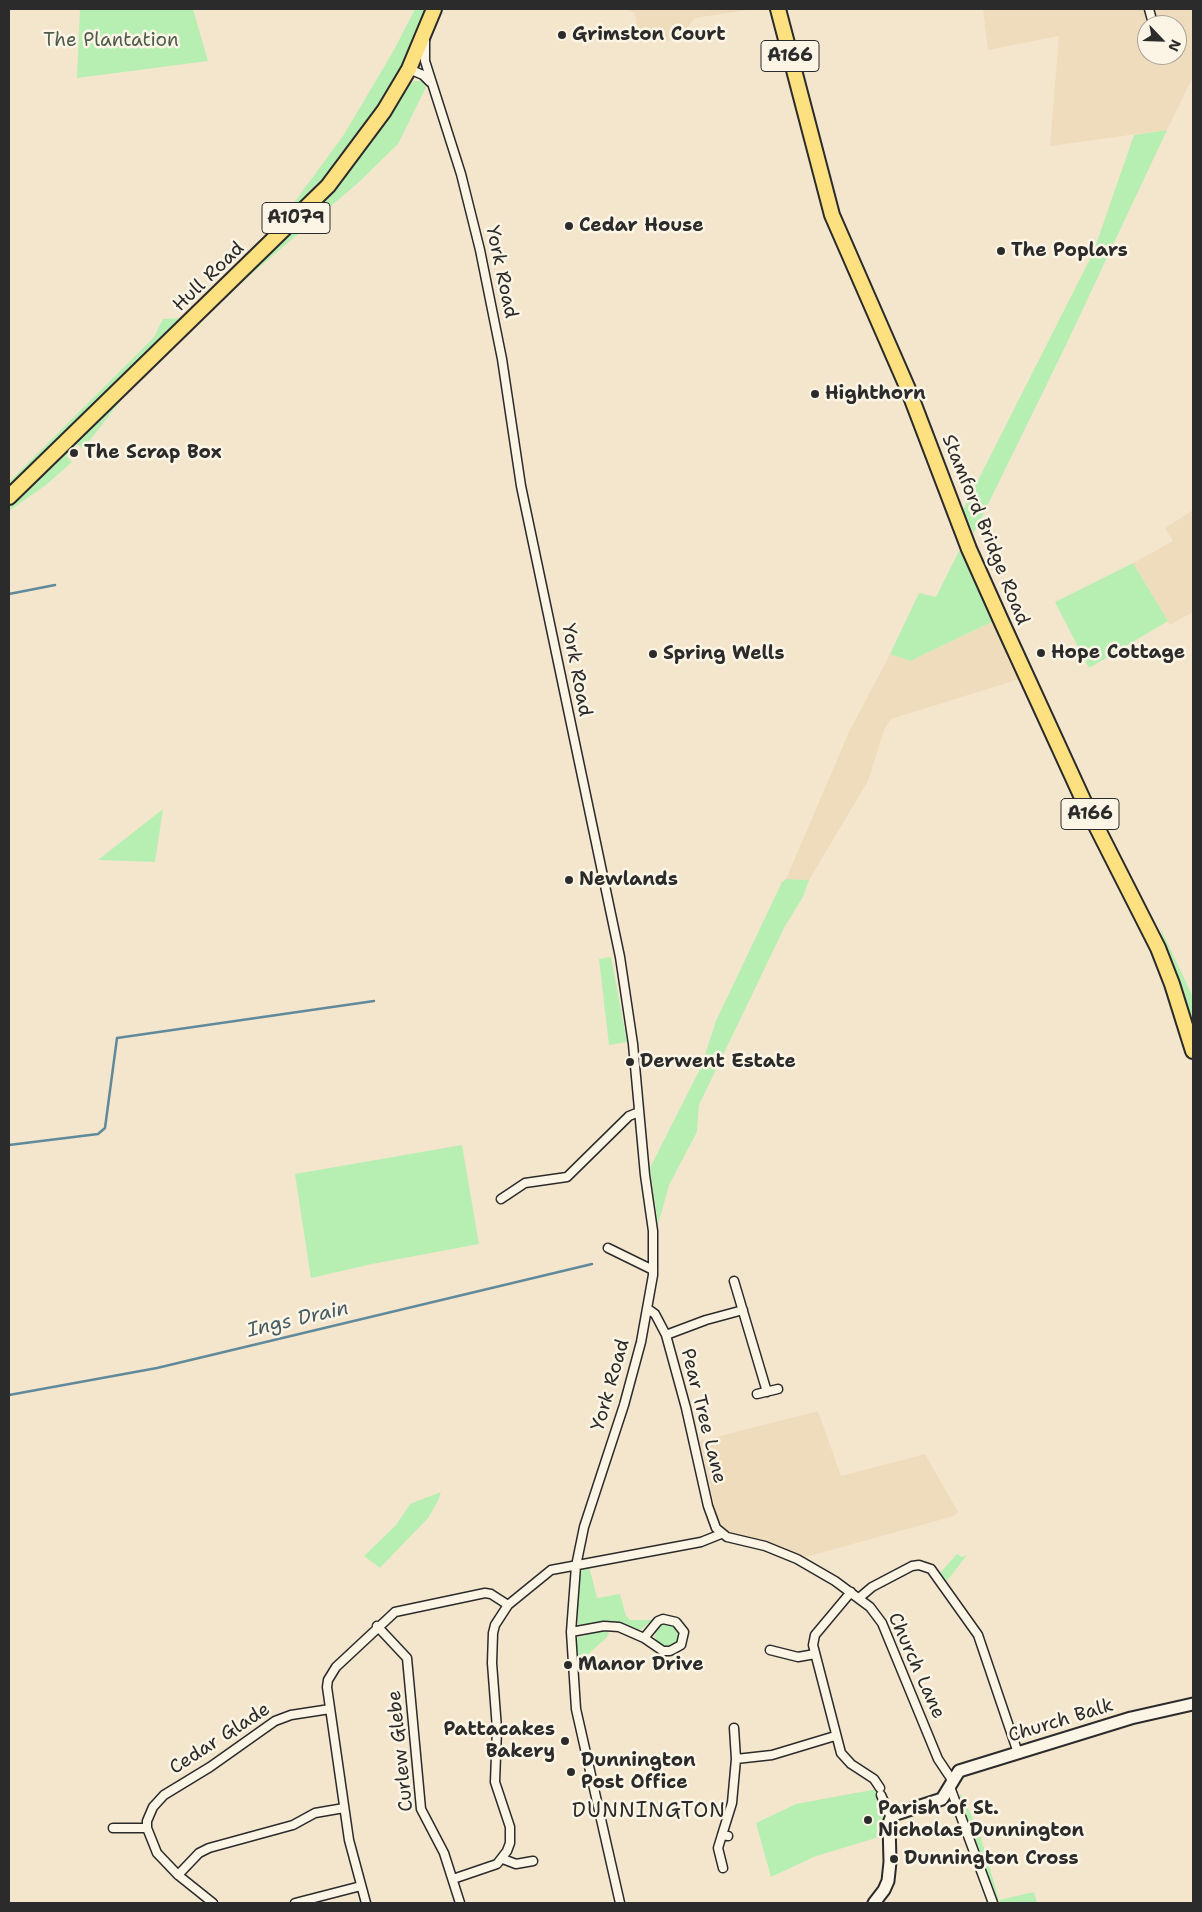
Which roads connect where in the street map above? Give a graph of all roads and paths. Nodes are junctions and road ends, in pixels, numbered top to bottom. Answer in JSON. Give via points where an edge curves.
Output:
{"nodes":[{"id":1,"x":434,"y":9,"type":"edge"},
{"id":2,"x":778,"y":9,"type":"edge"},
{"id":3,"x":425,"y":34,"type":"junction"},
{"id":4,"x":409,"y":69,"type":"junction"},
{"id":5,"x":432,"y":86,"type":"junction"},
{"id":6,"x":9,"y":497,"type":"edge"},
{"id":7,"x":1193,"y":1052,"type":"edge"},
{"id":8,"x":639,"y":1112,"type":"junction"},
{"id":9,"x":501,"y":1199,"type":"dead end"},
{"id":10,"x":608,"y":1248,"type":"dead end"},
{"id":11,"x":653,"y":1270,"type":"junction"},
{"id":12,"x":734,"y":1281,"type":"dead end"},
{"id":13,"x":648,"y":1309,"type":"junction"},
{"id":14,"x":743,"y":1310,"type":"junction"},
{"id":15,"x":666,"y":1334,"type":"junction"},
{"id":16,"x":778,"y":1389,"type":"dead end"},
{"id":17,"x":767,"y":1392,"type":"junction"},
{"id":18,"x":757,"y":1394,"type":"dead end"},
{"id":19,"x":721,"y":1534,"type":"junction"},
{"id":20,"x":576,"y":1566,"type":"junction"},
{"id":21,"x":851,"y":1592,"type":"junction"},
{"id":22,"x":859,"y":1598,"type":"junction"},
{"id":23,"x":508,"y":1605,"type":"junction"},
{"id":24,"x":377,"y":1626,"type":"junction"},
{"id":25,"x":571,"y":1632,"type":"junction"},
{"id":26,"x":644,"y":1638,"type":"junction"},
{"id":27,"x":770,"y":1650,"type":"dead end"},
{"id":28,"x":815,"y":1654,"type":"junction"},
{"id":29,"x":1193,"y":1704,"type":"edge"},
{"id":30,"x":330,"y":1709,"type":"junction"},
{"id":31,"x":734,"y":1728,"type":"dead end"},
{"id":32,"x":836,"y":1736,"type":"junction"},
{"id":33,"x":1018,"y":1753,"type":"junction"},
{"id":34,"x":736,"y":1759,"type":"junction"},
{"id":35,"x":951,"y":1784,"type":"junction"},
{"id":36,"x":344,"y":1808,"type":"junction"},
{"id":37,"x":891,"y":1818,"type":"junction"},
{"id":38,"x":112,"y":1828,"type":"dead end"},
{"id":39,"x":147,"y":1828,"type":"junction"},
{"id":40,"x":502,"y":1858,"type":"junction"},
{"id":41,"x":533,"y":1861,"type":"dead end"},
{"id":42,"x":723,"y":1868,"type":"dead end"},
{"id":43,"x":178,"y":1875,"type":"junction"},
{"id":44,"x":453,"y":1879,"type":"junction"},
{"id":45,"x":361,"y":1886,"type":"junction"},
{"id":46,"x":213,"y":1903,"type":"edge"},
{"id":47,"x":295,"y":1903,"type":"edge"},
{"id":48,"x":366,"y":1903,"type":"edge"},
{"id":49,"x":460,"y":1903,"type":"edge"},
{"id":50,"x":620,"y":1903,"type":"edge"},
{"id":51,"x":874,"y":1903,"type":"edge"},
{"id":52,"x":993,"y":1903,"type":"edge"}],
"edges":[{"from":1,"to":3,"type":"highway","name":"Hull Road","number":"A1079"},
{"from":2,"to":7,"type":"highway","name":"Stamford Bridge Road","number":"A166","via":[[832,215],[908,389],[966,540],[1003,624],[1085,804],[1158,948]]},
{"from":3,"to":4,"type":"highway","name":"Hull Road","number":"A1079"},
{"from":3,"to":5,"type":"street","name":"York Road","via":[[425,61]]},
{"from":4,"to":5,"type":"street","via":[[423,75]]},
{"from":4,"to":6,"type":"highway","name":"Hull Road","number":"A1079","via":[[384,111],[328,186]]},
{"from":5,"to":8,"type":"street","name":"York Road","via":[[471,209],[502,359],[522,491],[625,983]]},
{"from":8,"to":9,"type":"street","via":[[629,1116],[567,1178],[525,1183]]},
{"from":8,"to":11,"type":"street","name":"York Road","via":[[654,1248]]},
{"from":10,"to":11,"type":"street"},
{"from":11,"to":13,"type":"street","name":"York Road"},
{"from":12,"to":14,"type":"street"},
{"from":13,"to":15,"type":"street","name":"Pear Tree Lane","via":[[655,1314]]},
{"from":13,"to":20,"type":"street","name":"York Road","via":[[635,1368],[584,1527]]},
{"from":14,"to":15,"type":"street"},
{"from":14,"to":17,"type":"street"},
{"from":15,"to":19,"type":"street","name":"Pear Tree Lane","via":[[708,1506]]},
{"from":16,"to":17,"type":"street"},
{"from":17,"to":18,"type":"street"},
{"from":19,"to":20,"type":"street","via":[[701,1542]]},
{"from":19,"to":21,"type":"street","name":"Church Lane","via":[[797,1559]]},
{"from":20,"to":23,"type":"street","via":[[551,1570]]},
{"from":20,"to":25,"type":"street","name":"York Road"},
{"from":21,"to":22,"type":"street","name":"Church Lane"},
{"from":21,"to":28,"type":"street","via":[[815,1635]]},
{"from":22,"to":33,"type":"street","via":[[872,1587],[912,1566],[931,1569],[978,1636]]},
{"from":22,"to":35,"type":"street","name":"Church Lane","via":[[882,1623]]},
{"from":23,"to":24,"type":"street","via":[[485,1593],[404,1608]]},
{"from":23,"to":40,"type":"street","via":[[496,1625],[492,1643],[497,1740],[495,1782],[511,1834]]},
{"from":24,"to":30,"type":"street","via":[[332,1673],[327,1687]]},
{"from":24,"to":44,"type":"street","name":"Curlew Glebe","via":[[404,1654],[408,1663],[420,1809],[444,1853]]},
{"from":25,"to":26,"type":"street","via":[[612,1626]]},
{"from":25,"to":50,"type":"street","name":"York Road","via":[[576,1709]]},
{"from":26,"to":26,"type":"street","via":[[655,1647],[670,1651],[681,1645],[684,1632],[676,1622],[663,1619]]},
{"from":27,"to":28,"type":"street","via":[[798,1658]]},
{"from":28,"to":32,"type":"street"},
{"from":29,"to":33,"type":"street","name":"Church Balk","via":[[1131,1718]]},
{"from":30,"to":36,"type":"street"},
{"from":30,"to":39,"type":"street","name":"Cedar Glade","via":[[275,1721],[210,1768],[164,1795],[149,1815]]},
{"from":31,"to":34,"type":"street"},
{"from":32,"to":34,"type":"street","via":[[772,1755]]},
{"from":32,"to":37,"type":"street","via":[[845,1759],[874,1779]]},
{"from":33,"to":35,"type":"street","name":"Church Balk","via":[[959,1771]]},
{"from":34,"to":42,"type":"street","via":[[726,1836],[718,1848]]},
{"from":35,"to":37,"type":"street","name":"Church Balk","via":[[942,1799]]},
{"from":35,"to":52,"type":"street","name":"Church Lane"},
{"from":36,"to":43,"type":"street","via":[[316,1813],[292,1825],[209,1848],[199,1853]]},
{"from":36,"to":45,"type":"street"},
{"from":37,"to":51,"type":"street","via":[[888,1881]]},
{"from":38,"to":39,"type":"street"},
{"from":39,"to":43,"type":"street","via":[[157,1853]]},
{"from":40,"to":41,"type":"street","via":[[516,1864]]},
{"from":40,"to":44,"type":"street","via":[[488,1868]]},
{"from":43,"to":46,"type":"street"},
{"from":44,"to":49,"type":"street","name":"Curlew Glebe"},
{"from":45,"to":47,"type":"street"},
{"from":45,"to":48,"type":"street"}]}
